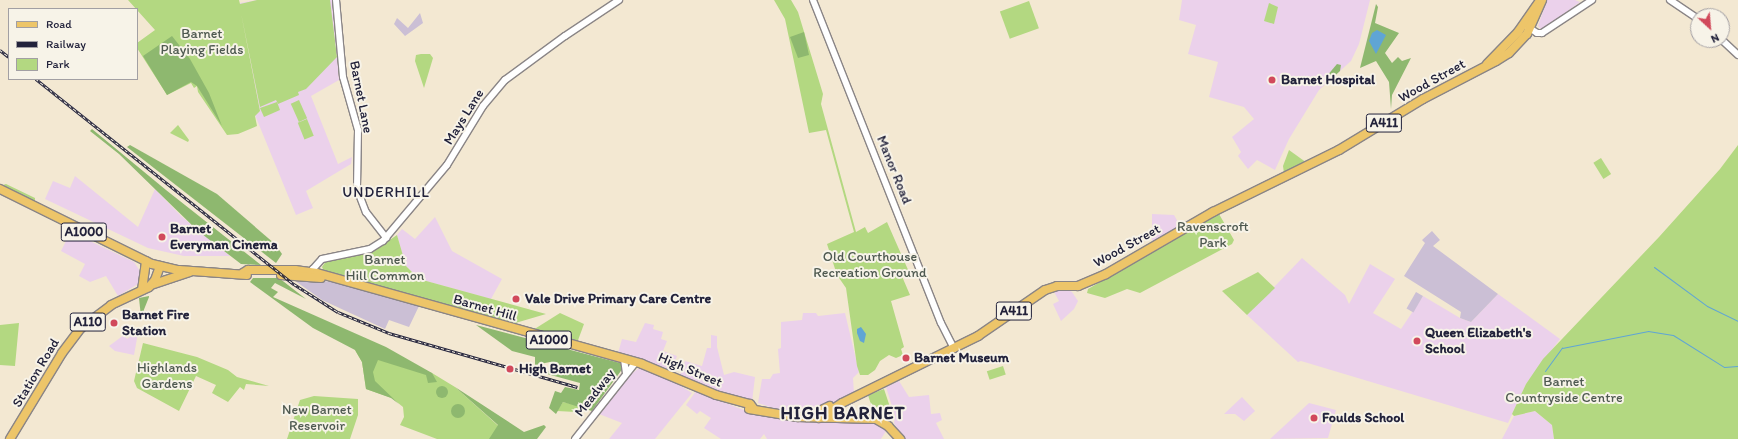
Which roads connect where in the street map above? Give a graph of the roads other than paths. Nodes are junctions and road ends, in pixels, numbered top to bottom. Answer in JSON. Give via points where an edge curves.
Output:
{"nodes":[{"id":1,"x":336,"y":0,"type":"edge"},
{"id":2,"x":619,"y":0,"type":"edge"},
{"id":3,"x":813,"y":0,"type":"edge"},
{"id":4,"x":1541,"y":0,"type":"edge"},
{"id":5,"x":1592,"y":0,"type":"edge"},
{"id":6,"x":1670,"y":0,"type":"edge"},
{"id":7,"x":1690,"y":14,"type":"edge"},
{"id":8,"x":1527,"y":26,"type":"junction"},
{"id":9,"x":1730,"y":48,"type":"edge"},
{"id":10,"x":1738,"y":55,"type":"edge"},
{"id":11,"x":0,"y":189,"type":"edge"},
{"id":12,"x":386,"y":238,"type":"junction"},
{"id":13,"x":146,"y":261,"type":"junction"},
{"id":14,"x":160,"y":266,"type":"junction"},
{"id":15,"x":190,"y":271,"type":"junction"},
{"id":16,"x":315,"y":274,"type":"junction"},
{"id":17,"x":151,"y":285,"type":"junction"},
{"id":18,"x":142,"y":290,"type":"junction"},
{"id":19,"x":954,"y":348,"type":"junction"},
{"id":20,"x":624,"y":359,"type":"junction"},
{"id":21,"x":636,"y":362,"type":"junction"},
{"id":22,"x":626,"y":373,"type":"junction"},
{"id":23,"x":839,"y":405,"type":"junction"},
{"id":24,"x":828,"y":414,"type":"junction"},
{"id":25,"x":807,"y":417,"type":"joint"},
{"id":26,"x":10,"y":439,"type":"edge"},
{"id":27,"x":575,"y":439,"type":"edge"},
{"id":28,"x":900,"y":439,"type":"edge"}],
"edges":[{"from":1,"to":12,"type":"street","name":"Barnet Lane","via":[[343,77],[358,130],[357,189],[366,212]]},
{"from":2,"to":12,"type":"street","name":"Mays Lane","via":[[505,80],[483,106],[450,161]]},
{"from":3,"to":19,"type":"street","name":"Manor Road","via":[[941,323]]},
{"from":4,"to":8,"type":"main road","number":"A411"},
{"from":5,"to":8,"type":"street","via":[[1545,32],[1537,33]]},
{"from":6,"to":7,"type":"street"},
{"from":8,"to":19,"type":"main road","name":"Wood Street","number":"A411","via":[[1487,64],[1339,150],[1214,212],[1115,269],[1082,284],[1044,290],[990,329]]},
{"from":9,"to":10,"type":"street"},
{"from":11,"to":13,"type":"main road","number":"A1000"},
{"from":12,"to":16,"type":"street","via":[[370,249],[326,257],[317,264]]},
{"from":13,"to":14,"type":"main road","number":"A1000"},
{"from":13,"to":18,"type":"main road"},
{"from":14,"to":15,"type":"main road","name":"Barnet Hill","number":"A1000"},
{"from":14,"to":17,"type":"main road"},
{"from":15,"to":16,"type":"main road","name":"Barnet Hill","number":"A1000","via":[[243,273],[248,270]]},
{"from":15,"to":17,"type":"main road","number":"A110"},
{"from":16,"to":20,"type":"main road","name":"Barnet Hill","number":"A1000"},
{"from":17,"to":18,"type":"main road","name":"Station Road","number":"A110"},
{"from":18,"to":26,"type":"main road","name":"Station Road","number":"A110","via":[[111,305],[81,328],[62,353]]},
{"from":19,"to":23,"type":"main road","name":"Wood Street","number":"A411"},
{"from":20,"to":21,"type":"main road","name":"Barnet Hill","number":"A1000"},
{"from":20,"to":22,"type":"street"},
{"from":21,"to":22,"type":"street","name":"Meadway"},
{"from":21,"to":25,"type":"main road","name":"High Street","number":"A1000","via":[[735,402],[750,404],[753,408]]},
{"from":22,"to":27,"type":"street","name":"Meadway"},
{"from":23,"to":24,"type":"main road"},
{"from":23,"to":24,"type":"main road","name":"Wood Street","number":"A411"},
{"from":24,"to":25,"type":"main road","name":"Wood Street","number":"A411"},
{"from":24,"to":28,"type":"main road","via":[[876,420],[888,426]]}]}
